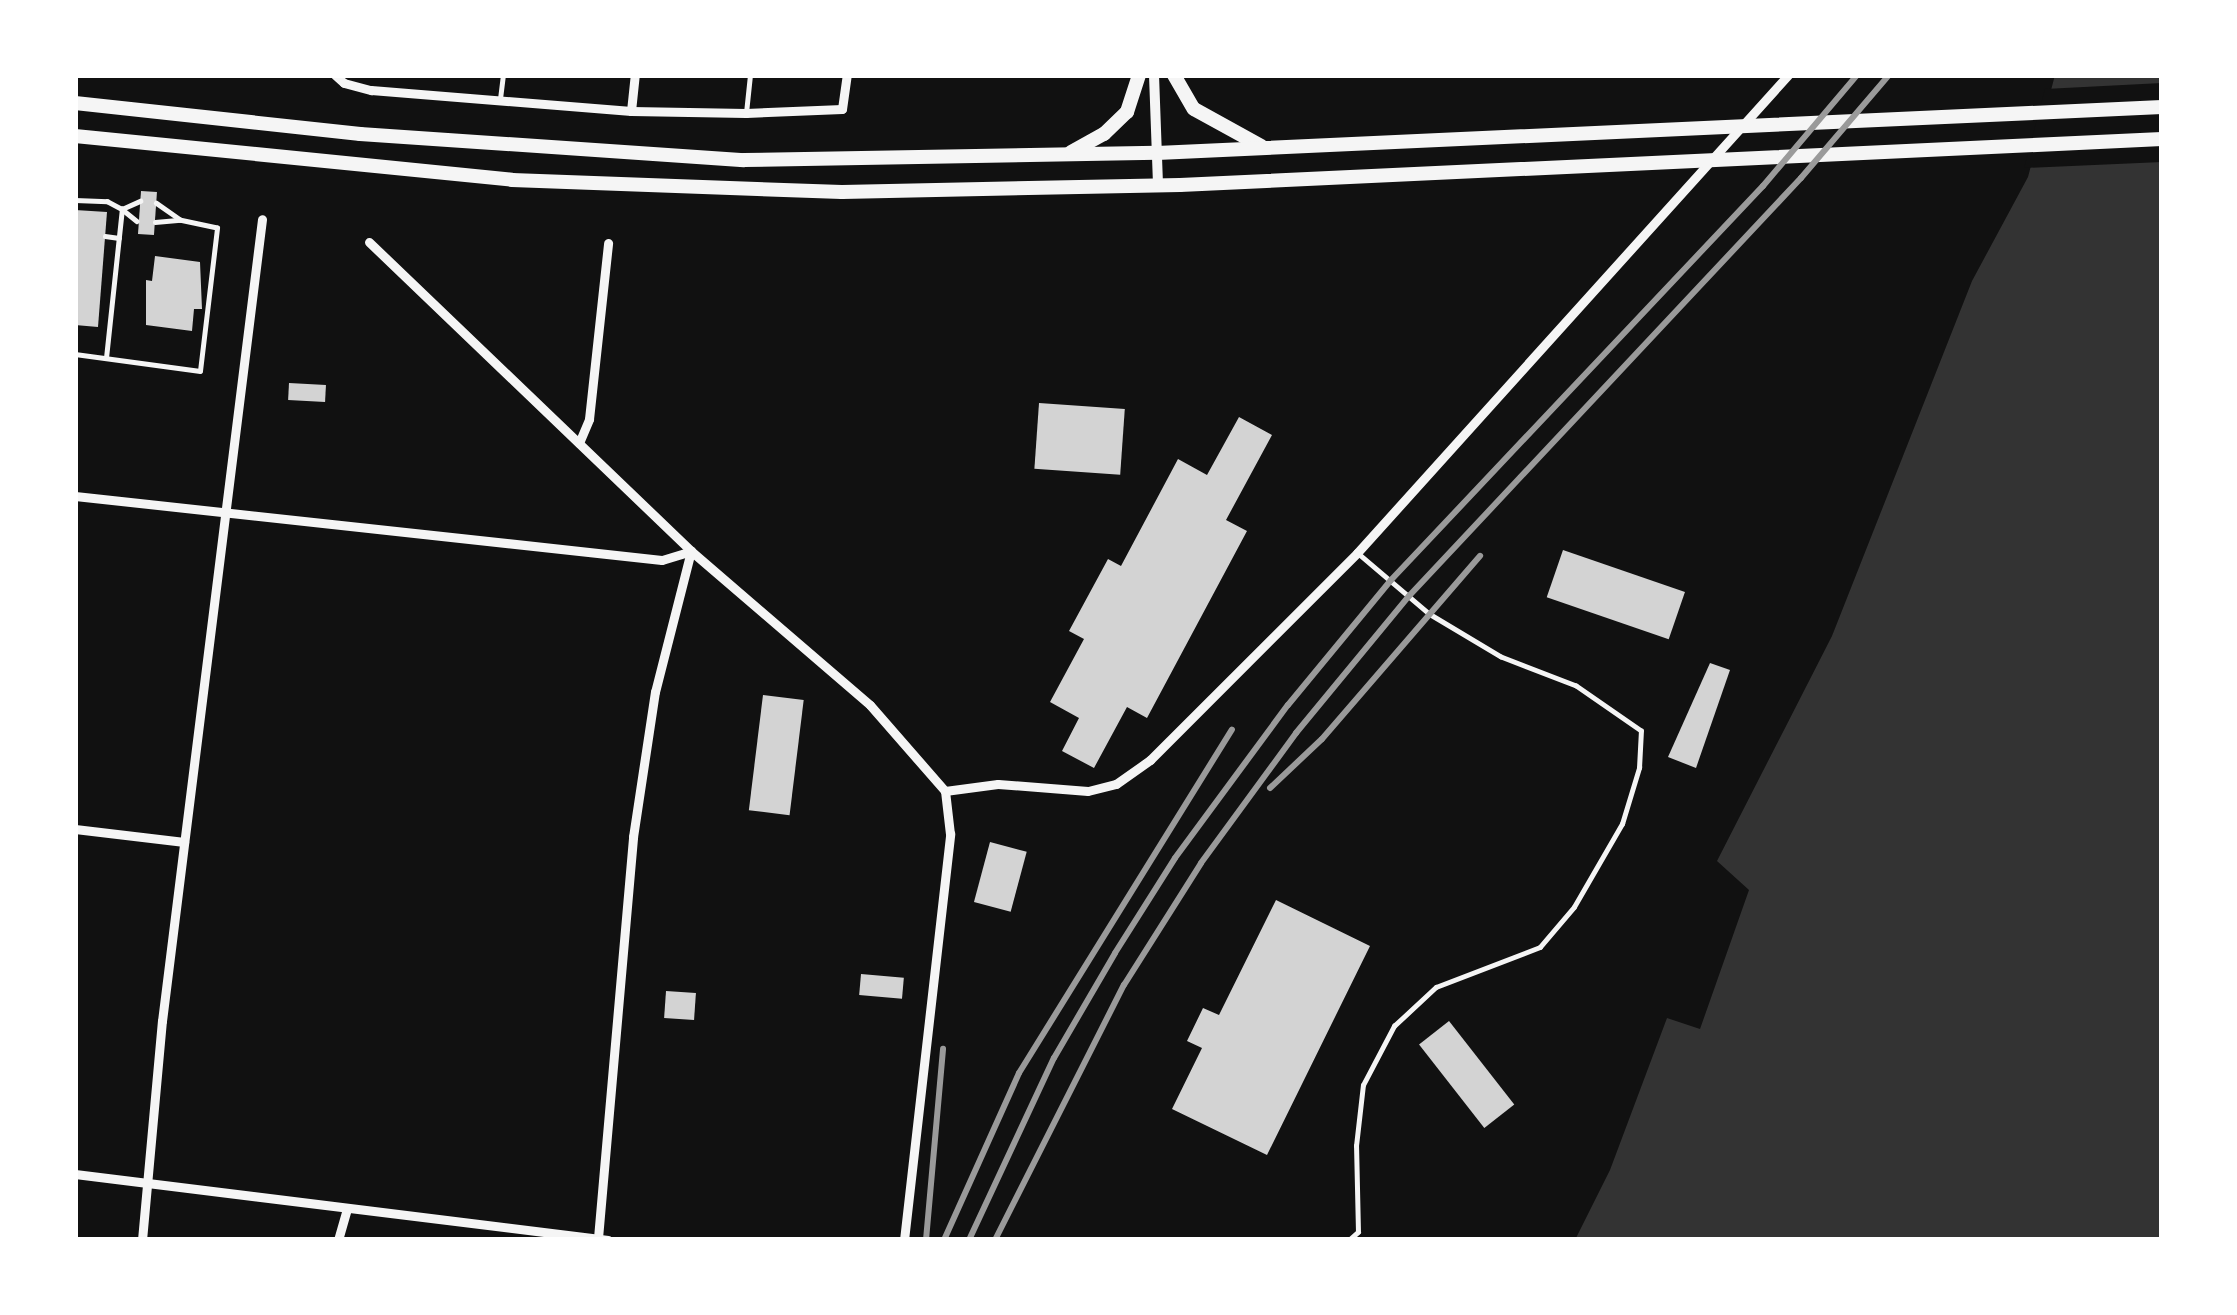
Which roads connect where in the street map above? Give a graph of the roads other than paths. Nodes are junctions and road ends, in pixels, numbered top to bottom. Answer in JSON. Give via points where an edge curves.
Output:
{"nodes":[{"id":1,"x":335,"y":75,"type":"edge"},
{"id":2,"x":503,"y":75,"type":"edge"},
{"id":3,"x":634,"y":75,"type":"edge"},
{"id":4,"x":750,"y":75,"type":"edge"},
{"id":5,"x":847,"y":75,"type":"edge"},
{"id":6,"x":1139,"y":75,"type":"edge"},
{"id":7,"x":1154,"y":75,"type":"edge"},
{"id":8,"x":1174,"y":75,"type":"edge"},
{"id":9,"x":1788,"y":75,"type":"edge"},
{"id":10,"x":500,"y":101,"type":"junction"},
{"id":11,"x":75,"y":103,"type":"edge"},
{"id":12,"x":2162,"y":107,"type":"edge"},
{"id":13,"x":631,"y":111,"type":"junction"},
{"id":14,"x":746,"y":113,"type":"junction"},
{"id":15,"x":75,"y":136,"type":"edge"},
{"id":16,"x":2162,"y":139,"type":"edge"},
{"id":17,"x":1265,"y":148,"type":"junction"},
{"id":18,"x":1157,"y":152,"type":"junction"},
{"id":19,"x":1067,"y":154,"type":"junction"},
{"id":20,"x":1158,"y":185,"type":"junction"},
{"id":21,"x":75,"y":200,"type":"edge"},
{"id":22,"x":140,"y":201,"type":"dead end"},
{"id":23,"x":157,"y":203,"type":"dead end"},
{"id":24,"x":122,"y":209,"type":"junction"},
{"id":25,"x":262,"y":219,"type":"dead end"},
{"id":26,"x":180,"y":220,"type":"junction"},
{"id":27,"x":137,"y":221,"type":"dead end"},
{"id":28,"x":155,"y":222,"type":"dead end"},
{"id":29,"x":105,"y":236,"type":"dead end"},
{"id":30,"x":119,"y":238,"type":"junction"},
{"id":31,"x":370,"y":242,"type":"dead end"},
{"id":32,"x":608,"y":243,"type":"dead end"},
{"id":33,"x":102,"y":272,"type":"dead end"},
{"id":34,"x":116,"y":273,"type":"junction"},
{"id":35,"x":100,"y":303,"type":"dead end"},
{"id":36,"x":112,"y":305,"type":"junction"},
{"id":37,"x":75,"y":354,"type":"edge"},
{"id":38,"x":106,"y":358,"type":"junction"},
{"id":39,"x":579,"y":443,"type":"junction"},
{"id":40,"x":75,"y":496,"type":"edge"},
{"id":41,"x":228,"y":511,"type":"junction"},
{"id":42,"x":691,"y":551,"type":"junction"},
{"id":43,"x":1357,"y":553,"type":"junction"},
{"id":44,"x":945,"y":791,"type":"junction"},
{"id":45,"x":75,"y":829,"type":"edge"},
{"id":46,"x":184,"y":842,"type":"junction"},
{"id":47,"x":75,"y":1174,"type":"edge"},
{"id":48,"x":148,"y":1179,"type":"junction"},
{"id":49,"x":347,"y":1209,"type":"junction"},
{"id":50,"x":603,"y":1239,"type":"edge"},
{"id":51,"x":142,"y":1240,"type":"edge"},
{"id":52,"x":338,"y":1240,"type":"edge"},
{"id":53,"x":904,"y":1240,"type":"edge"},
{"id":54,"x":1349,"y":1240,"type":"edge"}],
"edges":[{"from":1,"to":10,"type":"street","via":[[371,89]]},
{"from":2,"to":10,"type":"lane"},
{"from":3,"to":13,"type":"street"},
{"from":4,"to":14,"type":"lane"},
{"from":5,"to":14,"type":"street","via":[[842,109]]},
{"from":6,"to":19,"type":"highway","via":[[1126,112]]},
{"from":7,"to":18,"type":"street"},
{"from":8,"to":17,"type":"highway","via":[[1194,109]]},
{"from":9,"to":43,"type":"street"},
{"from":10,"to":13,"type":"street"},
{"from":11,"to":19,"type":"highway","via":[[674,156]]},
{"from":12,"to":17,"type":"highway"},
{"from":13,"to":14,"type":"street"},
{"from":15,"to":20,"type":"highway","via":[[408,172],[717,191]]},
{"from":16,"to":20,"type":"highway"},
{"from":17,"to":18,"type":"highway"},
{"from":18,"to":19,"type":"highway"},
{"from":18,"to":20,"type":"street"},
{"from":21,"to":24,"type":"lane"},
{"from":22,"to":24,"type":"lane"},
{"from":23,"to":26,"type":"lane"},
{"from":24,"to":27,"type":"lane"},
{"from":24,"to":30,"type":"lane"},
{"from":25,"to":41,"type":"street"},
{"from":26,"to":28,"type":"lane"},
{"from":26,"to":38,"type":"lane","via":[[217,228],[200,371]]},
{"from":29,"to":30,"type":"lane"},
{"from":30,"to":34,"type":"lane"},
{"from":31,"to":39,"type":"street"},
{"from":32,"to":39,"type":"street","via":[[589,419]]},
{"from":33,"to":34,"type":"lane"},
{"from":34,"to":36,"type":"lane"},
{"from":35,"to":36,"type":"lane"},
{"from":36,"to":38,"type":"lane"},
{"from":37,"to":38,"type":"lane"},
{"from":39,"to":42,"type":"street"},
{"from":40,"to":41,"type":"street"},
{"from":41,"to":42,"type":"street","via":[[662,560]]},
{"from":41,"to":46,"type":"street"},
{"from":42,"to":44,"type":"street","via":[[870,705]]},
{"from":42,"to":50,"type":"street","via":[[656,692],[633,836]]},
{"from":43,"to":44,"type":"street","via":[[1150,760],[1116,784]]},
{"from":43,"to":54,"type":"lane","via":[[1447,624],[1501,657],[1576,686],[1641,731],[1622,824],[1574,907],[1540,947],[1436,987],[1394,1026],[1363,1085],[1358,1232]]},
{"from":44,"to":53,"type":"street","via":[[950,833]]},
{"from":45,"to":46,"type":"street"},
{"from":46,"to":48,"type":"street"},
{"from":47,"to":48,"type":"street"},
{"from":48,"to":49,"type":"street"},
{"from":48,"to":51,"type":"street"},
{"from":49,"to":50,"type":"street"},
{"from":49,"to":52,"type":"street"}]}
